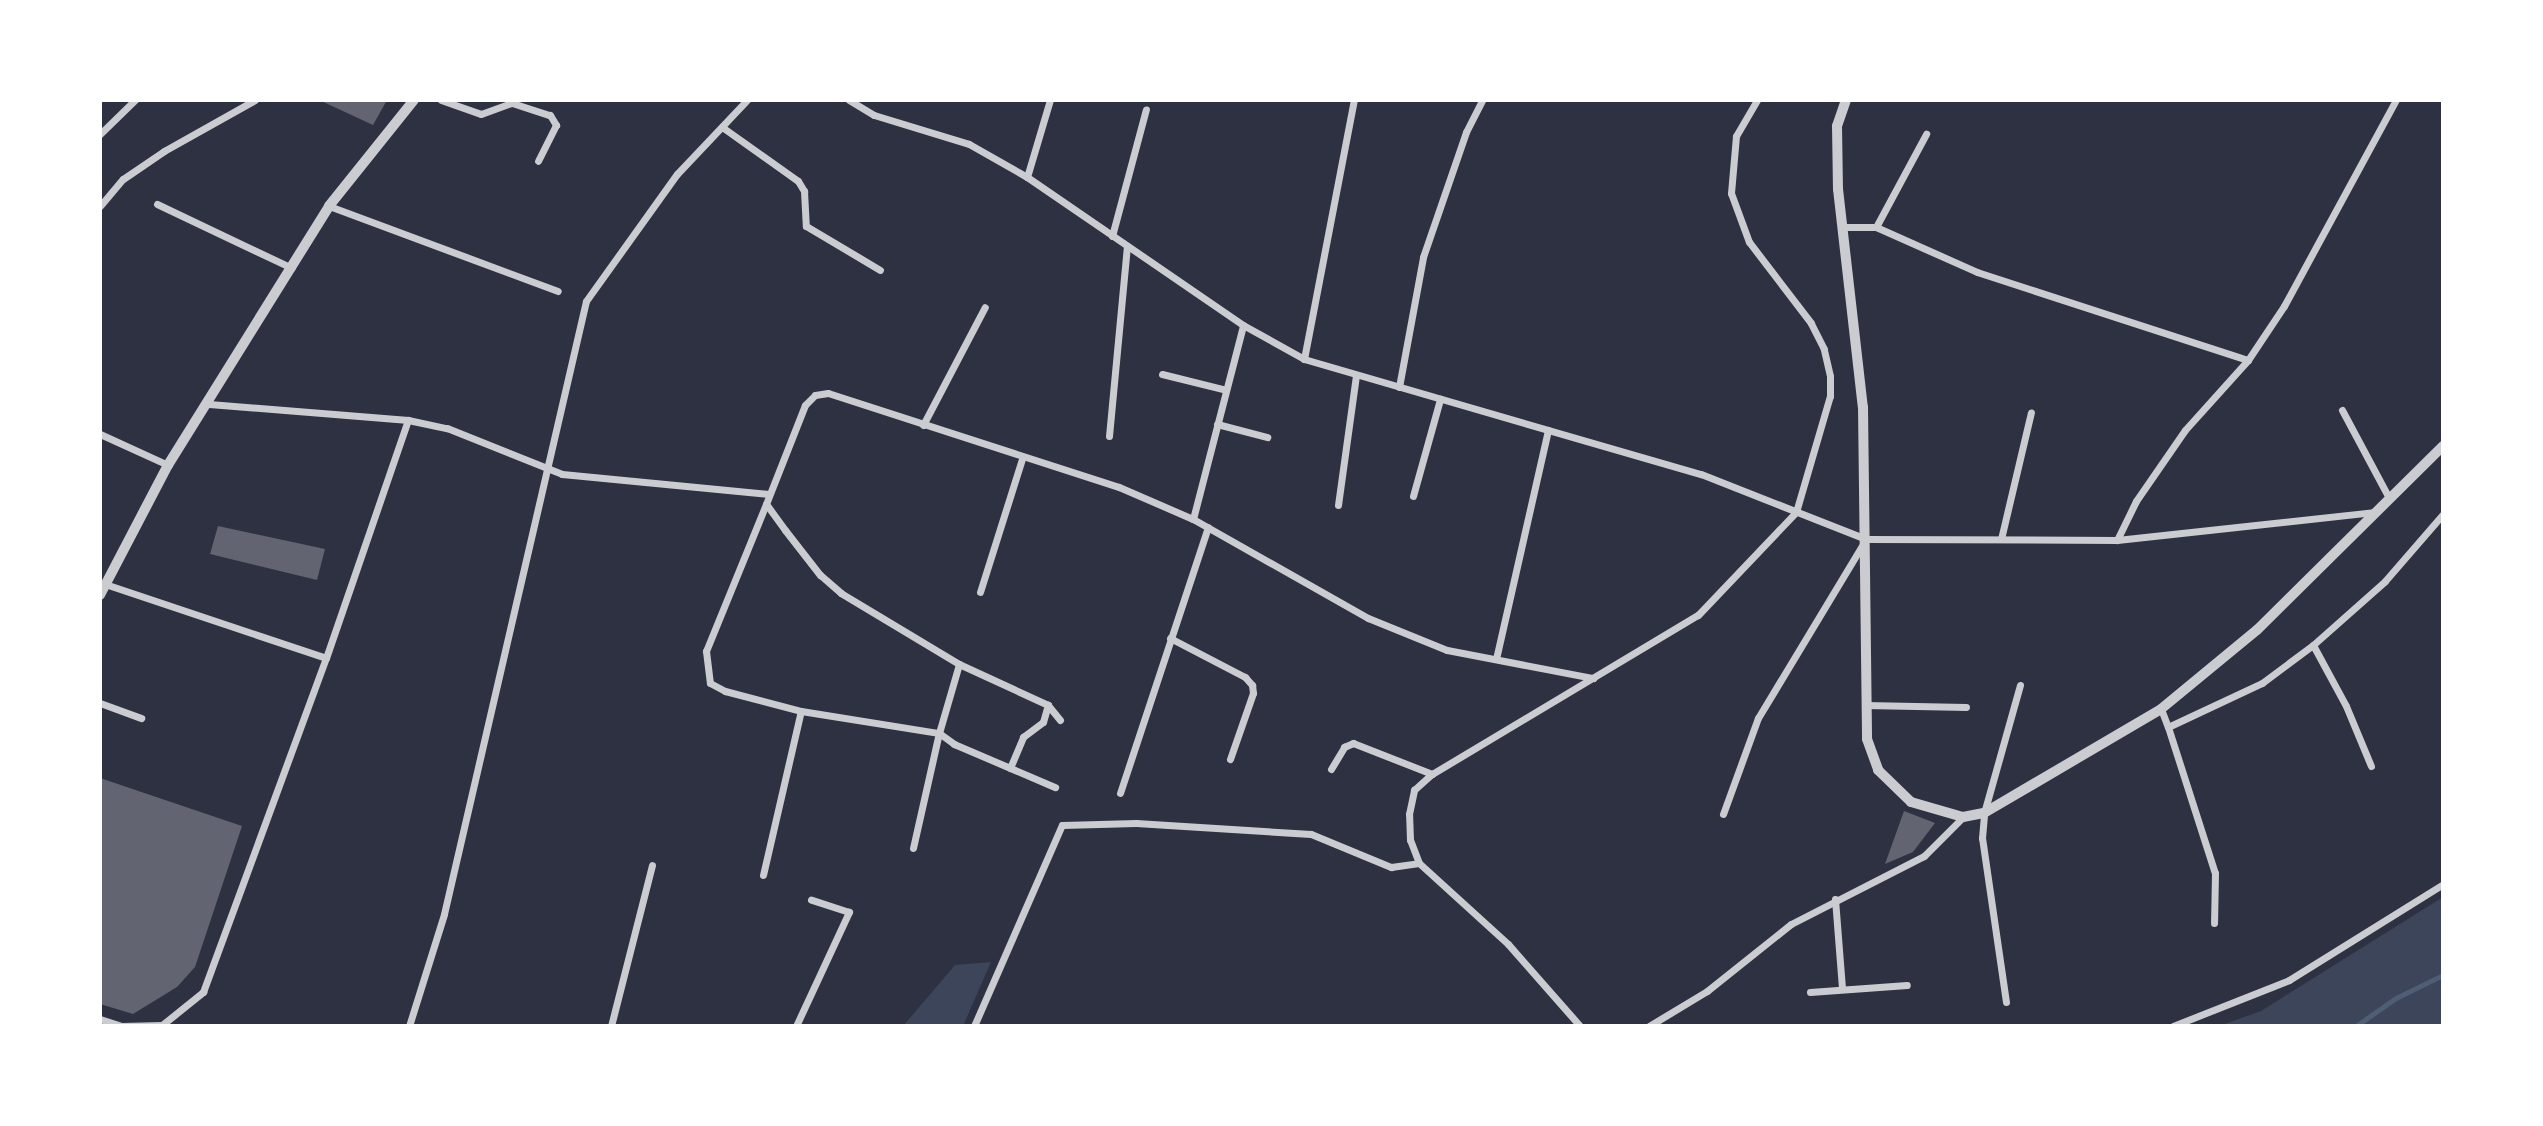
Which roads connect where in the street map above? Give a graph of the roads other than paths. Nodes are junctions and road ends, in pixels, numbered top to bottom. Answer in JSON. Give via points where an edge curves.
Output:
{"nodes":[{"id":1,"x":135,"y":100,"type":"edge"},
{"id":2,"x":255,"y":100,"type":"edge"},
{"id":3,"x":414,"y":100,"type":"edge"},
{"id":4,"x":441,"y":100,"type":"edge"},
{"id":5,"x":747,"y":100,"type":"edge"},
{"id":6,"x":849,"y":100,"type":"edge"},
{"id":7,"x":1050,"y":100,"type":"edge"},
{"id":8,"x":1354,"y":100,"type":"edge"},
{"id":9,"x":1482,"y":100,"type":"edge"},
{"id":10,"x":1757,"y":100,"type":"edge"},
{"id":11,"x":1846,"y":100,"type":"edge"},
{"id":12,"x":2396,"y":100,"type":"edge"},
{"id":13,"x":1146,"y":109,"type":"dead end"},
{"id":14,"x":722,"y":127,"type":"junction"},
{"id":15,"x":100,"y":134,"type":"edge"},
{"id":16,"x":1926,"y":134,"type":"dead end"},
{"id":17,"x":538,"y":161,"type":"dead end"},
{"id":18,"x":1027,"y":177,"type":"junction"},
{"id":19,"x":157,"y":204,"type":"dead end"},
{"id":20,"x":100,"y":206,"type":"edge"},
{"id":21,"x":329,"y":206,"type":"junction"},
{"id":22,"x":1844,"y":227,"type":"junction"},
{"id":23,"x":1877,"y":227,"type":"junction"},
{"id":24,"x":1112,"y":236,"type":"junction"},
{"id":25,"x":1127,"y":246,"type":"junction"},
{"id":26,"x":292,"y":268,"type":"junction"},
{"id":27,"x":880,"y":270,"type":"dead end"},
{"id":28,"x":558,"y":290,"type":"dead end"},
{"id":29,"x":985,"y":307,"type":"dead end"},
{"id":30,"x":1242,"y":325,"type":"junction"},
{"id":31,"x":1304,"y":359,"type":"junction"},
{"id":32,"x":2248,"y":360,"type":"junction"},
{"id":33,"x":1162,"y":374,"type":"dead end"},
{"id":34,"x":1356,"y":375,"type":"junction"},
{"id":35,"x":1399,"y":387,"type":"junction"},
{"id":36,"x":1226,"y":390,"type":"junction"},
{"id":37,"x":1440,"y":399,"type":"junction"},
{"id":38,"x":209,"y":404,"type":"junction"},
{"id":39,"x":2342,"y":410,"type":"dead end"},
{"id":40,"x":2031,"y":412,"type":"dead end"},
{"id":41,"x":408,"y":420,"type":"junction"},
{"id":42,"x":1217,"y":424,"type":"junction"},
{"id":43,"x":923,"y":425,"type":"junction"},
{"id":44,"x":1548,"y":430,"type":"junction"},
{"id":45,"x":100,"y":434,"type":"edge"},
{"id":46,"x":1109,"y":436,"type":"dead end"},
{"id":47,"x":1267,"y":437,"type":"dead end"},
{"id":48,"x":2443,"y":446,"type":"edge"},
{"id":49,"x":1022,"y":459,"type":"junction"},
{"id":50,"x":168,"y":465,"type":"junction"},
{"id":51,"x":546,"y":468,"type":"junction"},
{"id":52,"x":769,"y":494,"type":"junction"},
{"id":53,"x":1413,"y":496,"type":"dead end"},
{"id":54,"x":2389,"y":498,"type":"junction"},
{"id":55,"x":766,"y":504,"type":"junction"},
{"id":56,"x":1338,"y":505,"type":"dead end"},
{"id":57,"x":1796,"y":512,"type":"junction"},
{"id":58,"x":2373,"y":512,"type":"junction"},
{"id":59,"x":2443,"y":514,"type":"edge"},
{"id":60,"x":1193,"y":519,"type":"junction"},
{"id":61,"x":1208,"y":527,"type":"junction"},
{"id":62,"x":1866,"y":539,"type":"junction"},
{"id":63,"x":2001,"y":539,"type":"junction"},
{"id":64,"x":2117,"y":540,"type":"junction"},
{"id":65,"x":105,"y":584,"type":"junction"},
{"id":66,"x":980,"y":592,"type":"dead end"},
{"id":67,"x":100,"y":595,"type":"edge"},
{"id":68,"x":1170,"y":638,"type":"junction"},
{"id":69,"x":2313,"y":645,"type":"junction"},
{"id":70,"x":326,"y":658,"type":"junction"},
{"id":71,"x":1496,"y":659,"type":"junction"},
{"id":72,"x":959,"y":664,"type":"junction"},
{"id":73,"x":1593,"y":677,"type":"junction"},
{"id":74,"x":2020,"y":685,"type":"dead end"},
{"id":75,"x":100,"y":702,"type":"edge"},
{"id":76,"x":1048,"y":705,"type":"junction"},
{"id":77,"x":1865,"y":705,"type":"junction"},
{"id":78,"x":1966,"y":707,"type":"dead end"},
{"id":79,"x":2161,"y":709,"type":"junction"},
{"id":80,"x":801,"y":711,"type":"junction"},
{"id":81,"x":141,"y":718,"type":"dead end"},
{"id":82,"x":1060,"y":720,"type":"dead end"},
{"id":83,"x":2168,"y":727,"type":"junction"},
{"id":84,"x":939,"y":733,"type":"junction"},
{"id":85,"x":1230,"y":758,"type":"dead end"},
{"id":86,"x":2371,"y":766,"type":"dead end"},
{"id":87,"x":1010,"y":768,"type":"junction"},
{"id":88,"x":1331,"y":769,"type":"dead end"},
{"id":89,"x":1433,"y":774,"type":"junction"},
{"id":90,"x":1055,"y":787,"type":"dead end"},
{"id":91,"x":1120,"y":793,"type":"dead end"},
{"id":92,"x":1983,"y":813,"type":"junction"},
{"id":93,"x":1723,"y":814,"type":"dead end"},
{"id":94,"x":1963,"y":817,"type":"junction"},
{"id":95,"x":913,"y":848,"type":"dead end"},
{"id":96,"x":1419,"y":863,"type":"junction"},
{"id":97,"x":652,"y":865,"type":"dead end"},
{"id":98,"x":763,"y":875,"type":"dead end"},
{"id":99,"x":2443,"y":884,"type":"edge"},
{"id":100,"x":1835,"y":899,"type":"junction"},
{"id":101,"x":811,"y":900,"type":"dead end"},
{"id":102,"x":2214,"y":923,"type":"dead end"},
{"id":103,"x":1907,"y":985,"type":"dead end"},
{"id":104,"x":1842,"y":988,"type":"junction"},
{"id":105,"x":1810,"y":992,"type":"dead end"},
{"id":106,"x":2006,"y":1002,"type":"dead end"},
{"id":107,"x":100,"y":1019,"type":"edge"},
{"id":108,"x":409,"y":1026,"type":"edge"},
{"id":109,"x":611,"y":1026,"type":"edge"},
{"id":110,"x":796,"y":1026,"type":"edge"},
{"id":111,"x":974,"y":1026,"type":"edge"},
{"id":112,"x":1580,"y":1026,"type":"edge"},
{"id":113,"x":1649,"y":1026,"type":"edge"},
{"id":114,"x":2174,"y":1026,"type":"edge"}],
"edges":[{"from":1,"to":15,"type":"street"},
{"from":2,"to":20,"type":"street","via":[[123,179]]},
{"from":3,"to":21,"type":"street"},
{"from":4,"to":17,"type":"street","via":[[481,114],[512,103],[550,115],[556,125]]},
{"from":5,"to":14,"type":"street"},
{"from":6,"to":18,"type":"street","via":[[874,115],[969,144]]},
{"from":7,"to":18,"type":"street"},
{"from":8,"to":31,"type":"street"},
{"from":9,"to":35,"type":"street","via":[[1457,156],[1423,257]]},
{"from":10,"to":57,"type":"street","via":[[1736,136],[1731,193],[1749,242],[1811,323],[1830,376],[1830,396]]},
{"from":11,"to":22,"type":"street","via":[[1837,126]]},
{"from":12,"to":32,"type":"street","via":[[2290,296]]},
{"from":13,"to":24,"type":"street"},
{"from":14,"to":27,"type":"street","via":[[797,181],[804,191],[806,226]]},
{"from":14,"to":51,"type":"street","via":[[677,174],[586,301]]},
{"from":16,"to":23,"type":"street"},
{"from":18,"to":24,"type":"street"},
{"from":19,"to":26,"type":"street"},
{"from":21,"to":26,"type":"street"},
{"from":21,"to":28,"type":"street"},
{"from":22,"to":23,"type":"street"},
{"from":22,"to":62,"type":"street","via":[[1863,407]]},
{"from":23,"to":32,"type":"street","via":[[1977,272]]},
{"from":24,"to":25,"type":"street"},
{"from":25,"to":30,"type":"street"},
{"from":25,"to":46,"type":"street"},
{"from":26,"to":38,"type":"street"},
{"from":29,"to":43,"type":"street"},
{"from":30,"to":31,"type":"street"},
{"from":30,"to":36,"type":"street"},
{"from":31,"to":34,"type":"street"},
{"from":32,"to":64,"type":"street","via":[[2185,430],[2136,501]]},
{"from":33,"to":36,"type":"street"},
{"from":34,"to":35,"type":"street"},
{"from":34,"to":56,"type":"street"},
{"from":35,"to":37,"type":"street"},
{"from":36,"to":42,"type":"street"},
{"from":37,"to":44,"type":"street"},
{"from":37,"to":53,"type":"street"},
{"from":38,"to":41,"type":"street"},
{"from":38,"to":50,"type":"street"},
{"from":39,"to":54,"type":"street"},
{"from":40,"to":63,"type":"street"},
{"from":41,"to":51,"type":"street","via":[[447,428]]},
{"from":41,"to":70,"type":"street"},
{"from":42,"to":47,"type":"street"},
{"from":42,"to":60,"type":"street"},
{"from":43,"to":49,"type":"street"},
{"from":43,"to":52,"type":"street","via":[[828,393],[815,395],[805,405]]},
{"from":44,"to":57,"type":"street","via":[[1701,474]]},
{"from":44,"to":71,"type":"street"},
{"from":45,"to":50,"type":"street"},
{"from":48,"to":54,"type":"street"},
{"from":49,"to":60,"type":"street","via":[[1119,487]]},
{"from":49,"to":66,"type":"street"},
{"from":50,"to":65,"type":"street"},
{"from":51,"to":52,"type":"street","via":[[583,478]]},
{"from":51,"to":108,"type":"street","via":[[444,914]]},
{"from":52,"to":55,"type":"street"},
{"from":54,"to":58,"type":"street"},
{"from":55,"to":72,"type":"street","via":[[820,575],[841,593]]},
{"from":55,"to":80,"type":"street","via":[[706,651],[705,668],[710,683],[725,691]]},
{"from":57,"to":62,"type":"street"},
{"from":57,"to":73,"type":"street","via":[[1699,615]]},
{"from":58,"to":64,"type":"street"},
{"from":58,"to":79,"type":"street","via":[[2257,630]]},
{"from":59,"to":69,"type":"street","via":[[2409,557]]},
{"from":60,"to":61,"type":"street"},
{"from":61,"to":68,"type":"street"},
{"from":61,"to":71,"type":"street","via":[[1368,618],[1447,650]]},
{"from":62,"to":63,"type":"street"},
{"from":62,"to":77,"type":"street"},
{"from":62,"to":93,"type":"street","via":[[1758,718]]},
{"from":63,"to":64,"type":"street"},
{"from":65,"to":67,"type":"street"},
{"from":65,"to":70,"type":"street"},
{"from":68,"to":85,"type":"street","via":[[1252,685]]},
{"from":68,"to":91,"type":"street"},
{"from":69,"to":83,"type":"street","via":[[2231,701]]},
{"from":69,"to":86,"type":"street"},
{"from":70,"to":107,"type":"street","via":[[203,992],[162,1025],[121,1026]]},
{"from":71,"to":73,"type":"street"},
{"from":72,"to":76,"type":"street"},
{"from":72,"to":84,"type":"street"},
{"from":73,"to":89,"type":"street"},
{"from":74,"to":92,"type":"street"},
{"from":75,"to":81,"type":"street"},
{"from":76,"to":82,"type":"street"},
{"from":76,"to":87,"type":"street","via":[[1044,722],[1023,737]]},
{"from":77,"to":78,"type":"street"},
{"from":77,"to":94,"type":"street","via":[[1867,739],[1878,770],[1890,786],[1911,802]]},
{"from":79,"to":83,"type":"street"},
{"from":79,"to":92,"type":"street"},
{"from":80,"to":84,"type":"street"},
{"from":80,"to":98,"type":"street"},
{"from":83,"to":102,"type":"street","via":[[2215,873]]},
{"from":84,"to":87,"type":"street"},
{"from":84,"to":95,"type":"street"},
{"from":87,"to":90,"type":"street"},
{"from":88,"to":89,"type":"street","via":[[1345,747],[1353,743]]},
{"from":89,"to":96,"type":"street","via":[[1414,790],[1409,814],[1410,840]]},
{"from":92,"to":94,"type":"street"},
{"from":92,"to":106,"type":"street","via":[[1982,838]]},
{"from":94,"to":100,"type":"street","via":[[1924,856]]},
{"from":96,"to":111,"type":"street","via":[[1391,867],[1311,834],[1136,823],[1062,825]]},
{"from":96,"to":112,"type":"street","via":[[1508,944]]},
{"from":97,"to":109,"type":"street"},
{"from":99,"to":114,"type":"street","via":[[2289,980]]},
{"from":100,"to":104,"type":"street"},
{"from":100,"to":113,"type":"street","via":[[1791,924],[1707,991]]},
{"from":101,"to":110,"type":"street","via":[[849,912]]},
{"from":103,"to":104,"type":"street"},
{"from":104,"to":105,"type":"street"}]}
